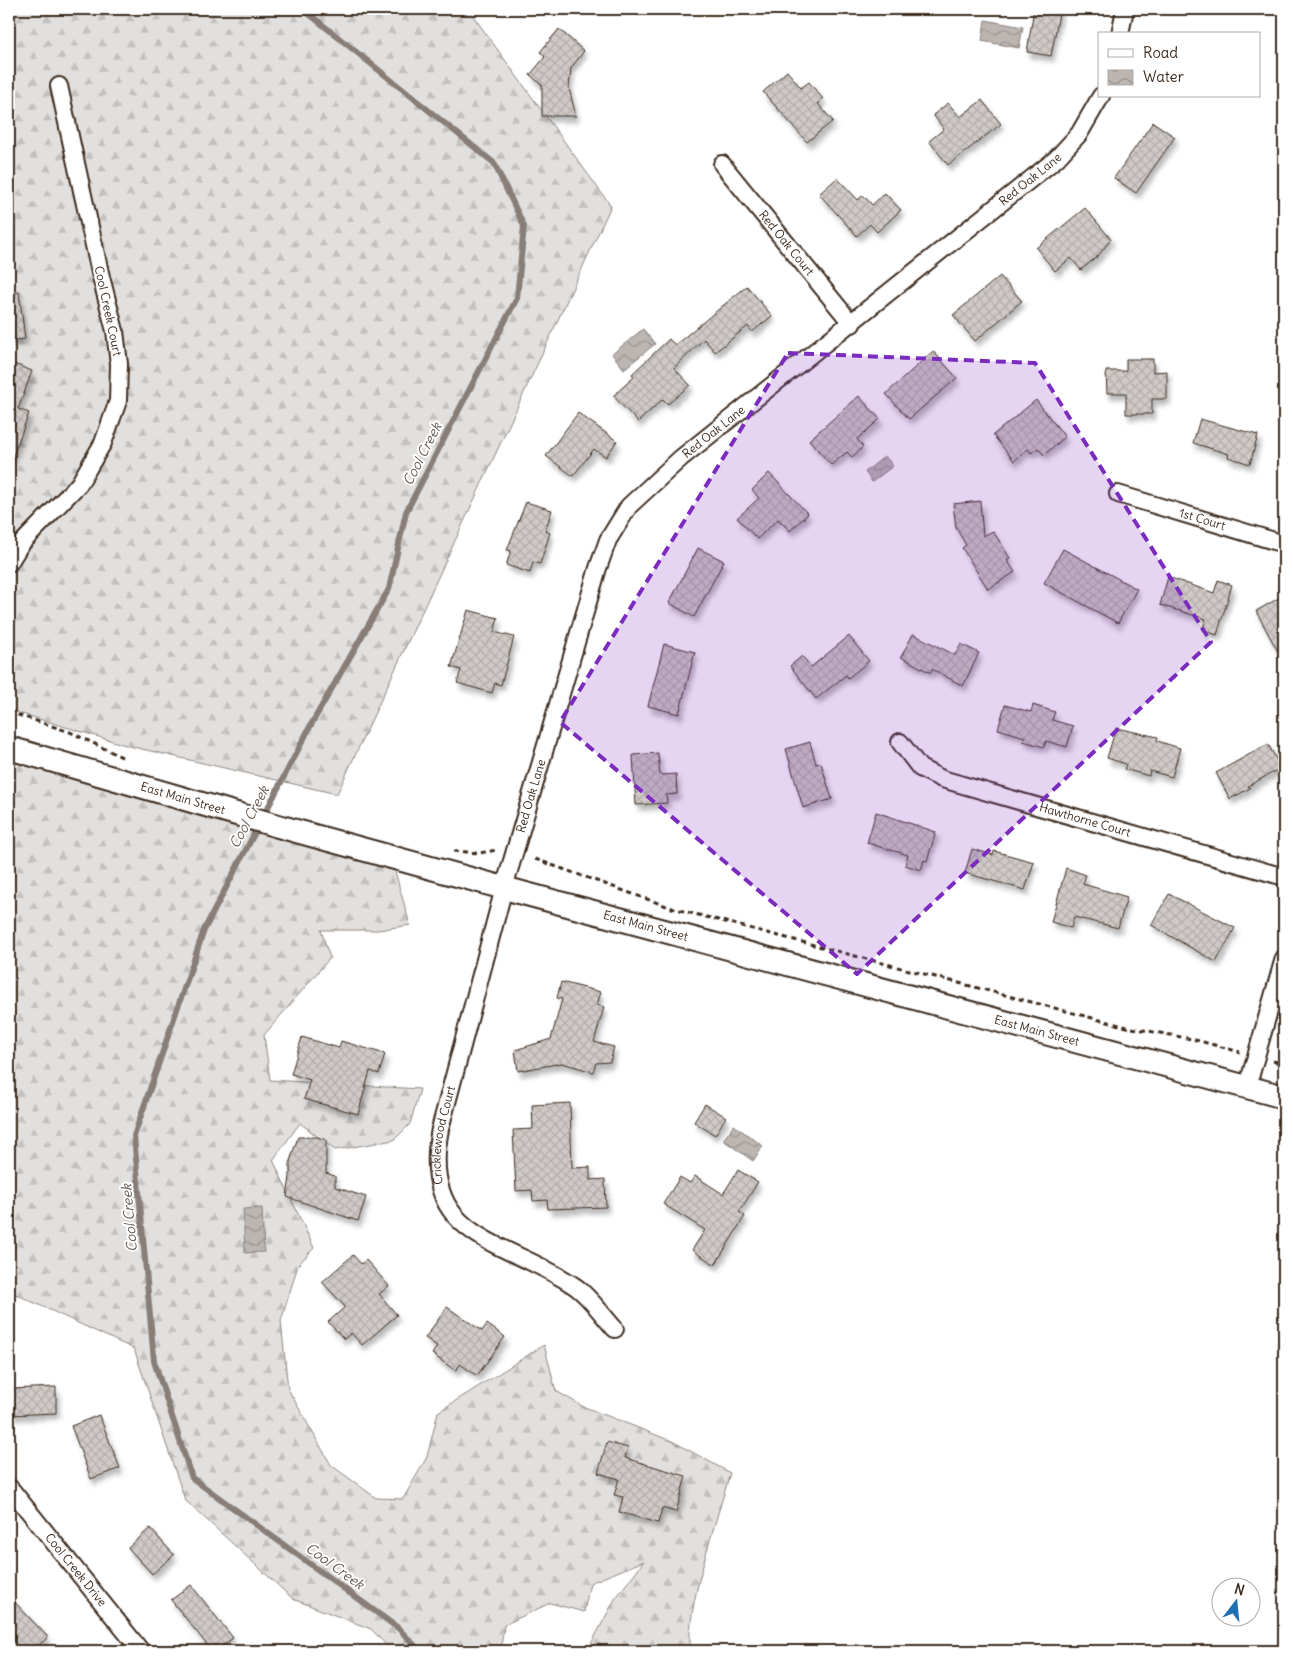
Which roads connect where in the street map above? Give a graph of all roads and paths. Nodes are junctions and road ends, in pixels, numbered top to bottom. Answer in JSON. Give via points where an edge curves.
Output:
{"nodes":[{"id":1,"x":1125,"y":9,"type":"edge"},
{"id":2,"x":1120,"y":32,"type":"edge"},
{"id":3,"x":59,"y":86,"type":"dead end"},
{"id":4,"x":1100,"y":98,"type":"edge"},
{"id":5,"x":722,"y":164,"type":"dead end"},
{"id":6,"x":852,"y":324,"type":"junction"},
{"id":7,"x":1118,"y":494,"type":"dead end"},
{"id":8,"x":1284,"y":544,"type":"edge"},
{"id":9,"x":9,"y":563,"type":"edge"},
{"id":10,"x":9,"y":712,"type":"edge"},
{"id":11,"x":900,"y":742,"type":"dead end"},
{"id":12,"x":9,"y":748,"type":"edge"},
{"id":13,"x":127,"y":759,"type":"dead end"},
{"id":14,"x":535,"y":859,"type":"dead end"},
{"id":15,"x":1284,"y":877,"type":"edge"},
{"id":16,"x":504,"y":888,"type":"junction"},
{"id":17,"x":1284,"y":958,"type":"edge"},
{"id":18,"x":1239,"y":1052,"type":"dead end"},
{"id":19,"x":1270,"y":1060,"type":"dead end"},
{"id":20,"x":1284,"y":1064,"type":"edge"},
{"id":21,"x":1247,"y":1088,"type":"junction"},
{"id":22,"x":1284,"y":1097,"type":"edge"},
{"id":23,"x":615,"y":1329,"type":"dead end"},
{"id":24,"x":10,"y":1488,"type":"edge"},
{"id":25,"x":141,"y":1651,"type":"edge"}],
"edges":[{"from":1,"to":2,"type":"street"},
{"from":3,"to":9,"type":"street","name":"Cool Creek Court","via":[[100,277],[115,331],[119,364],[118,400],[103,444],[79,484],[20,546]]},
{"from":4,"to":6,"type":"street","name":"Red Oak Lane","via":[[1079,134],[1056,159]]},
{"from":5,"to":6,"type":"street","name":"Red Oak Court"},
{"from":6,"to":16,"type":"street","name":"Red Oak Lane","via":[[681,458],[629,506],[608,540]]},
{"from":7,"to":8,"type":"street","name":"1st Court"},
{"from":10,"to":13,"type":"path","via":[[70,732]]},
{"from":11,"to":15,"type":"street","name":"Hawthorne Court","via":[[920,768],[942,779]]},
{"from":12,"to":16,"type":"main road","name":"East Main Street"},
{"from":14,"to":18,"type":"path","via":[[682,911],[1127,1027]]},
{"from":16,"to":21,"type":"main road","name":"East Main Street"},
{"from":16,"to":23,"type":"street","name":"Cricklewood Court","via":[[436,1148],[436,1171],[441,1193],[464,1227],[577,1288]]},
{"from":17,"to":21,"type":"street"},
{"from":19,"to":20,"type":"path"},
{"from":21,"to":22,"type":"main road","name":"East Main Street"},
{"from":24,"to":25,"type":"street","name":"Cool Creek Drive"}]}
